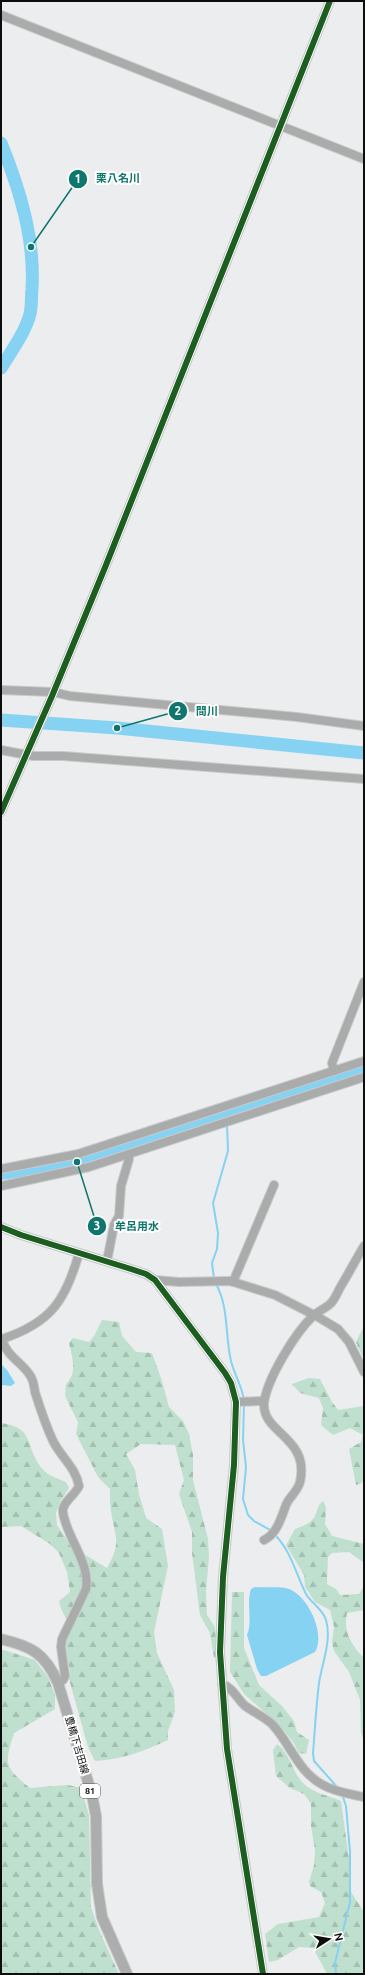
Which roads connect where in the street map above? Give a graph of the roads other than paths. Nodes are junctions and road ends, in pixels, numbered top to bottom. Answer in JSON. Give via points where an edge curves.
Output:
{"nodes":[{"id":1,"x":330,"y":1,"type":"edge"},
{"id":2,"x":1,"y":15,"type":"edge"},
{"id":3,"x":280,"y":126,"type":"junction"},
{"id":4,"x":364,"y":159,"type":"edge"},
{"id":5,"x":1,"y":690,"type":"edge"},
{"id":6,"x":52,"y":694,"type":"junction"},
{"id":7,"x":364,"y":726,"type":"edge"},
{"id":8,"x":1,"y":750,"type":"edge"},
{"id":9,"x":26,"y":754,"type":"junction"},
{"id":10,"x":364,"y":779,"type":"edge"},
{"id":11,"x":1,"y":812,"type":"edge"},
{"id":12,"x":364,"y":982,"type":"edge"},
{"id":13,"x":364,"y":1061,"type":"edge"},
{"id":14,"x":334,"y":1071,"type":"junction"},
{"id":15,"x":364,"y":1077,"type":"edge"},
{"id":16,"x":228,"y":1106,"type":"junction"},
{"id":17,"x":229,"y":1120,"type":"junction"},
{"id":18,"x":128,"y":1155,"type":"junction"},
{"id":19,"x":1,"y":1169,"type":"edge"},
{"id":20,"x":274,"y":1185,"type":"dead end"},
{"id":21,"x":1,"y":1186,"type":"edge"},
{"id":22,"x":1,"y":1227,"type":"edge"},
{"id":23,"x":364,"y":1246,"type":"edge"},
{"id":24,"x":79,"y":1253,"type":"junction"},
{"id":25,"x":107,"y":1261,"type":"junction"},
{"id":26,"x":155,"y":1280,"type":"junction"},
{"id":27,"x":233,"y":1282,"type":"junction"},
{"id":28,"x":314,"y":1315,"type":"junction"},
{"id":29,"x":1,"y":1339,"type":"edge"},
{"id":30,"x":364,"y":1372,"type":"edge"},
{"id":31,"x":242,"y":1401,"type":"junction"},
{"id":32,"x":264,"y":1401,"type":"junction"},
{"id":33,"x":264,"y":1540,"type":"dead end"},
{"id":34,"x":1,"y":1639,"type":"edge"},
{"id":35,"x":58,"y":1683,"type":"junction"},
{"id":36,"x":222,"y":1684,"type":"junction"},
{"id":37,"x":364,"y":1797,"type":"edge"},
{"id":38,"x":127,"y":1974,"type":"edge"},
{"id":39,"x":263,"y":1974,"type":"edge"}],
"edges":[{"from":1,"to":3,"type":"street"},
{"from":2,"to":3,"type":"street"},
{"from":3,"to":4,"type":"street"},
{"from":3,"to":6,"type":"street"},
{"from":5,"to":6,"type":"street"},
{"from":6,"to":7,"type":"street","via":[[297,717]]},
{"from":6,"to":9,"type":"street"},
{"from":8,"to":9,"type":"street"},
{"from":9,"to":10,"type":"street"},
{"from":9,"to":11,"type":"street"},
{"from":12,"to":14,"type":"street","via":[[332,1063]]},
{"from":13,"to":14,"type":"street"},
{"from":14,"to":16,"type":"street"},
{"from":15,"to":17,"type":"street"},
{"from":16,"to":17,"type":"street"},
{"from":16,"to":19,"type":"street","via":[[78,1154]]},
{"from":17,"to":18,"type":"street"},
{"from":18,"to":21,"type":"street","via":[[65,1174]]},
{"from":18,"to":25,"type":"street","via":[[129,1160],[121,1186],[119,1216],[114,1225]]},
{"from":20,"to":27,"type":"street"},
{"from":22,"to":24,"type":"street"},
{"from":23,"to":28,"type":"street","via":[[332,1302]]},
{"from":24,"to":25,"type":"street"},
{"from":24,"to":29,"type":"street","via":[[69,1285],[51,1312],[22,1330]]},
{"from":25,"to":26,"type":"street","via":[[146,1274]]},
{"from":26,"to":27,"type":"street"},
{"from":26,"to":31,"type":"street","via":[[225,1373]]},
{"from":27,"to":28,"type":"street","via":[[275,1295]]},
{"from":28,"to":30,"type":"street","via":[[343,1334]]},
{"from":28,"to":32,"type":"street","via":[[282,1357]]},
{"from":29,"to":35,"type":"street","via":[[9,1353],[32,1379],[54,1442],[78,1481],[77,1491],[63,1510],[69,1534],[87,1574],[87,1582],[62,1639],[65,1676]]},
{"from":31,"to":32,"type":"street"},
{"from":31,"to":36,"type":"street","via":[[223,1577],[220,1633]]},
{"from":32,"to":33,"type":"street","via":[[265,1415],[295,1449],[301,1472],[300,1483],[287,1502],[274,1532]]},
{"from":34,"to":35,"type":"main road","name":"豊橋下吉田線","number":"81","via":[[31,1648],[44,1658]]},
{"from":35,"to":38,"type":"main road","name":"豊橋下吉田線","number":"81","via":[[96,1816],[97,1884],[102,1917]]},
{"from":36,"to":37,"type":"street","via":[[229,1687],[245,1705],[271,1724],[313,1779],[333,1790]]},
{"from":36,"to":39,"type":"street","via":[[228,1749]]}]}
